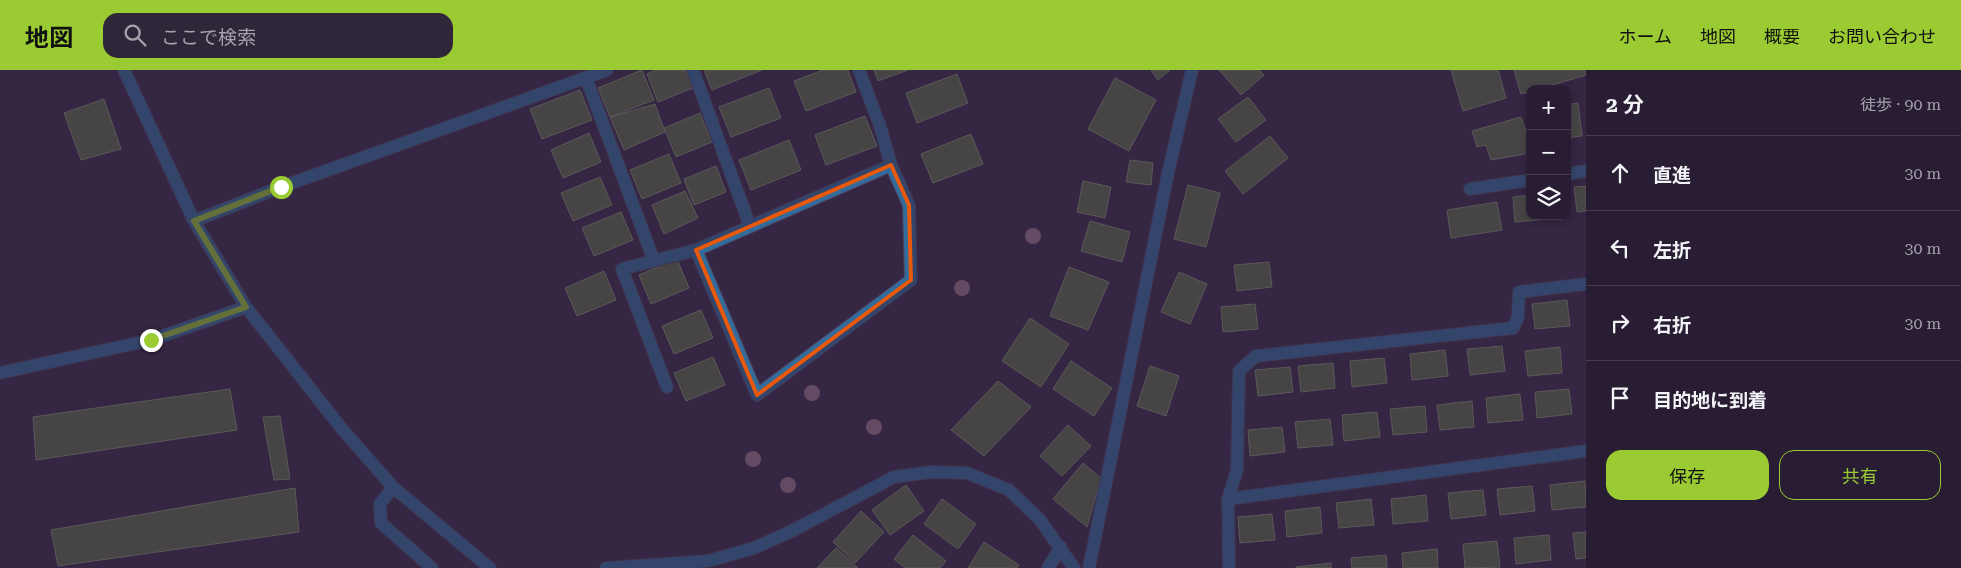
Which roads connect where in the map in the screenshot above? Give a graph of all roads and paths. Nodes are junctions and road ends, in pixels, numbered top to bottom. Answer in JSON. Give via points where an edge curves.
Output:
{"nodes":[{"id":1,"x":124,"y":70,"type":"edge"},
{"id":2,"x":606,"y":70,"type":"edge"},
{"id":3,"x":692,"y":70,"type":"edge"},
{"id":4,"x":859,"y":70,"type":"edge"},
{"id":5,"x":1192,"y":70,"type":"edge"},
{"id":6,"x":586,"y":78,"type":"junction"},
{"id":7,"x":891,"y":165,"type":"junction"},
{"id":8,"x":1586,"y":171,"type":"edge"},
{"id":9,"x":1571,"y":173,"type":"edge"},
{"id":10,"x":1526,"y":181,"type":"edge"},
{"id":11,"x":1470,"y":189,"type":"dead end"},
{"id":12,"x":194,"y":221,"type":"junction"},
{"id":13,"x":750,"y":226,"type":"junction"},
{"id":14,"x":696,"y":250,"type":"junction"},
{"id":15,"x":654,"y":261,"type":"junction"},
{"id":16,"x":1586,"y":284,"type":"edge"},
{"id":17,"x":246,"y":307,"type":"junction"},
{"id":18,"x":0,"y":373,"type":"edge"},
{"id":19,"x":667,"y":387,"type":"dead end"},
{"id":20,"x":1586,"y":451,"type":"edge"},
{"id":21,"x":393,"y":487,"type":"junction"},
{"id":22,"x":1228,"y":499,"type":"junction"},
{"id":23,"x":1061,"y":547,"type":"junction"},
{"id":24,"x":709,"y":564,"type":"edge"},
{"id":25,"x":432,"y":568,"type":"edge"},
{"id":26,"x":490,"y":568,"type":"edge"},
{"id":27,"x":606,"y":568,"type":"edge"},
{"id":28,"x":1048,"y":568,"type":"edge"},
{"id":29,"x":1074,"y":568,"type":"edge"},
{"id":30,"x":1089,"y":568,"type":"edge"},
{"id":31,"x":1228,"y":568,"type":"edge"}],
"edges":[{"from":1,"to":12,"type":"street"},
{"from":2,"to":6,"type":"street"},
{"from":3,"to":13,"type":"street"},
{"from":4,"to":7,"type":"street"},
{"from":5,"to":30,"type":"street","via":[[1168,173]]},
{"from":6,"to":12,"type":"street"},
{"from":6,"to":15,"type":"street"},
{"from":7,"to":13,"type":"street"},
{"from":7,"to":14,"type":"street","via":[[909,205],[911,280],[757,395]]},
{"from":8,"to":9,"type":"street"},
{"from":10,"to":11,"type":"street"},
{"from":12,"to":17,"type":"street"},
{"from":13,"to":14,"type":"street"},
{"from":14,"to":15,"type":"street"},
{"from":15,"to":19,"type":"street","via":[[622,270]]},
{"from":16,"to":22,"type":"street","via":[[1519,292],[1518,316],[1513,328],[1256,356],[1239,371],[1237,470]]},
{"from":17,"to":18,"type":"street","via":[[151,340]]},
{"from":17,"to":21,"type":"street","via":[[320,402]]},
{"from":20,"to":22,"type":"street"},
{"from":21,"to":25,"type":"street","via":[[380,504],[381,523]]},
{"from":21,"to":26,"type":"street"},
{"from":22,"to":31,"type":"street"},
{"from":23,"to":24,"type":"street","via":[[1040,520],[1009,490],[967,472],[931,472],[894,477],[792,531]]},
{"from":23,"to":28,"type":"street"},
{"from":23,"to":29,"type":"street"},
{"from":24,"to":27,"type":"street"}]}
